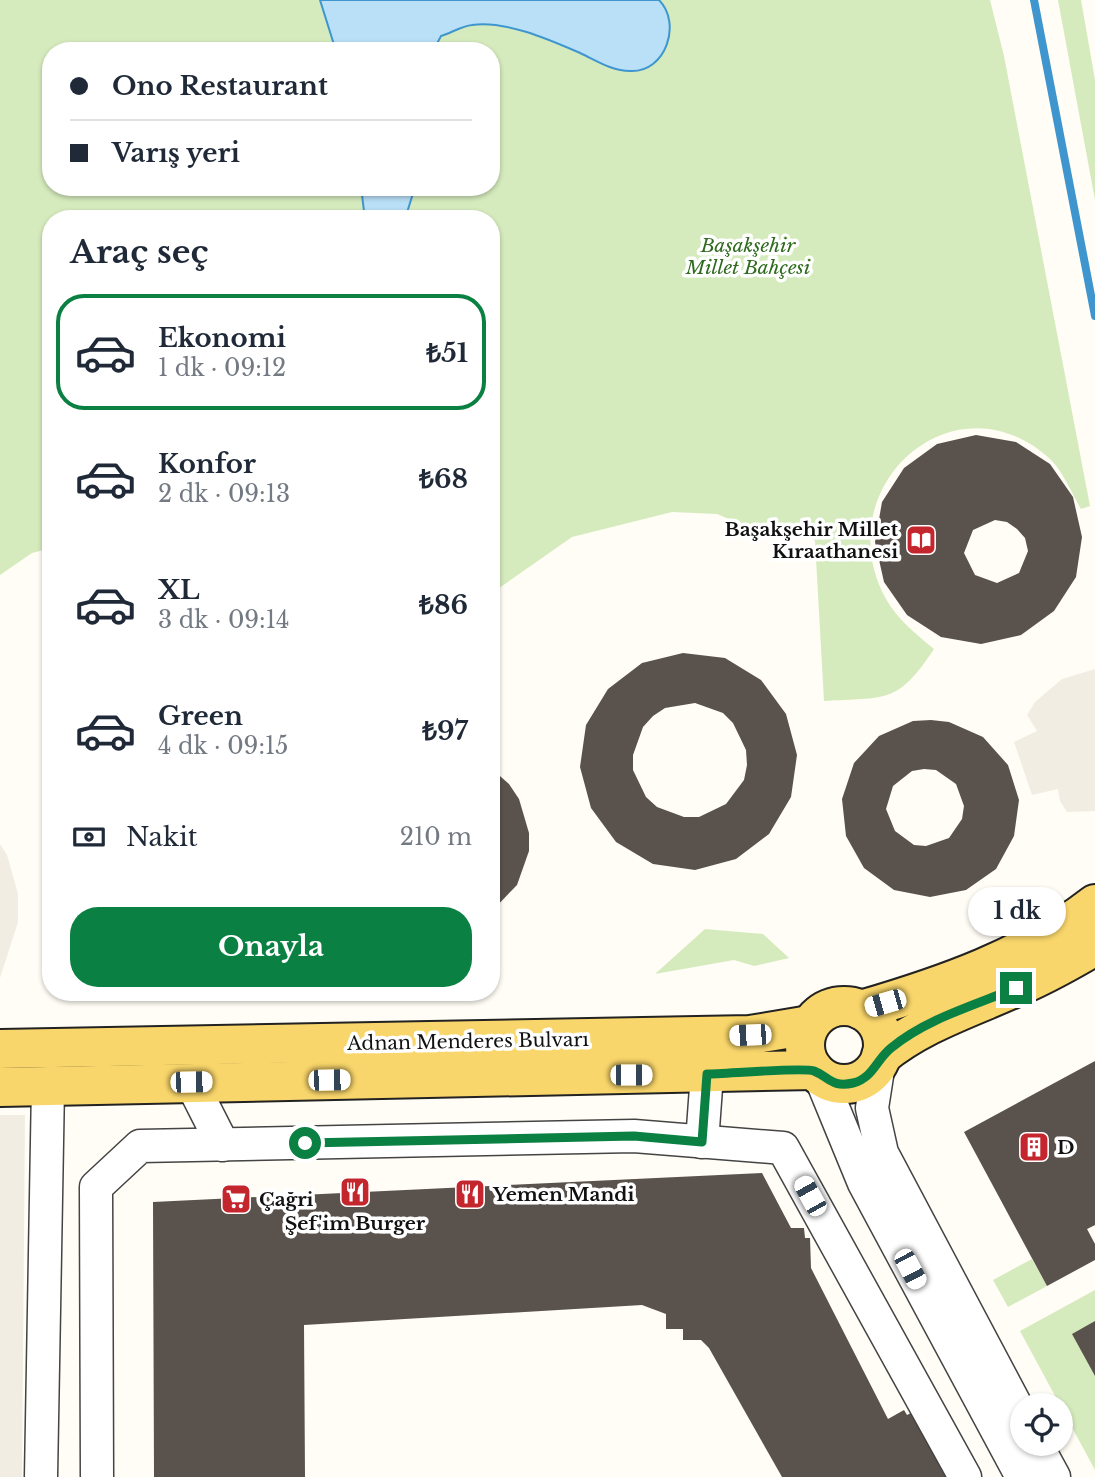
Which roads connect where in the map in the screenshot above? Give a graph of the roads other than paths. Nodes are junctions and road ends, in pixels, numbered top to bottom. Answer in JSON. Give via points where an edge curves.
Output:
{"nodes":[{"id":1,"x":1095,"y":904,"type":"edge"},
{"id":2,"x":1095,"y":946,"type":"edge"},
{"id":3,"x":861,"y":1010,"type":"junction"},
{"id":4,"x":810,"y":1024,"type":"junction"},
{"id":5,"x":0,"y":1049,"type":"edge"},
{"id":6,"x":880,"y":1059,"type":"junction"},
{"id":7,"x":817,"y":1073,"type":"junction"},
{"id":8,"x":707,"y":1074,"type":"junction"},
{"id":9,"x":191,"y":1082,"type":"junction"},
{"id":10,"x":48,"y":1086,"type":"junction"},
{"id":11,"x":0,"y":1087,"type":"edge"},
{"id":12,"x":702,"y":1142,"type":"junction"},
{"id":13,"x":223,"y":1144,"type":"junction"},
{"id":14,"x":948,"y":1340,"type":"junction"},
{"id":15,"x":903,"y":1366,"type":"junction"},
{"id":16,"x":1010,"y":1394,"type":"edge"},
{"id":17,"x":1043,"y":1456,"type":"edge"},
{"id":18,"x":41,"y":1477,"type":"edge"},
{"id":19,"x":97,"y":1477,"type":"edge"},
{"id":20,"x":965,"y":1477,"type":"edge"},
{"id":21,"x":1021,"y":1477,"type":"edge"},
{"id":22,"x":1054,"y":1477,"type":"edge"}],
"edges":[{"from":1,"to":3,"type":"main road","via":[[1067,926],[962,978]]},
{"from":2,"to":6,"type":"main road","via":[[1016,988],[939,1020],[898,1042]]},
{"from":3,"to":4,"type":"main road","via":[[832,1007]]},
{"from":3,"to":6,"type":"main road","via":[[878,1026],[883,1040]]},
{"from":4,"to":5,"type":"main road","name":"Adnan Menderes Bulvarı","via":[[737,1035]]},
{"from":4,"to":7,"type":"main road","via":[[805,1049]]},
{"from":6,"to":7,"type":"main road","via":[[869,1075],[856,1082],[840,1084]]},
{"from":6,"to":16,"type":"street","via":[[872,1108],[882,1153]]},
{"from":7,"to":8,"type":"main road","name":"Adnan Menderes Bulvarı"},
{"from":7,"to":14,"type":"street","via":[[864,1183]]},
{"from":8,"to":9,"type":"main road","name":"Adnan Menderes Bulvarı"},
{"from":8,"to":12,"type":"street"},
{"from":9,"to":10,"type":"main road","name":"Adnan Menderes Bulvarı"},
{"from":9,"to":13,"type":"street"},
{"from":10,"to":11,"type":"main road","name":"Adnan Menderes Bulvarı"},
{"from":10,"to":18,"type":"street"},
{"from":12,"to":13,"type":"street","via":[[634,1136]]},
{"from":12,"to":15,"type":"street","via":[[783,1148]]},
{"from":13,"to":19,"type":"street","via":[[140,1146],[96,1187]]},
{"from":14,"to":15,"type":"street"},
{"from":14,"to":21,"type":"street"},
{"from":15,"to":20,"type":"street"},
{"from":17,"to":22,"type":"street"}]}
